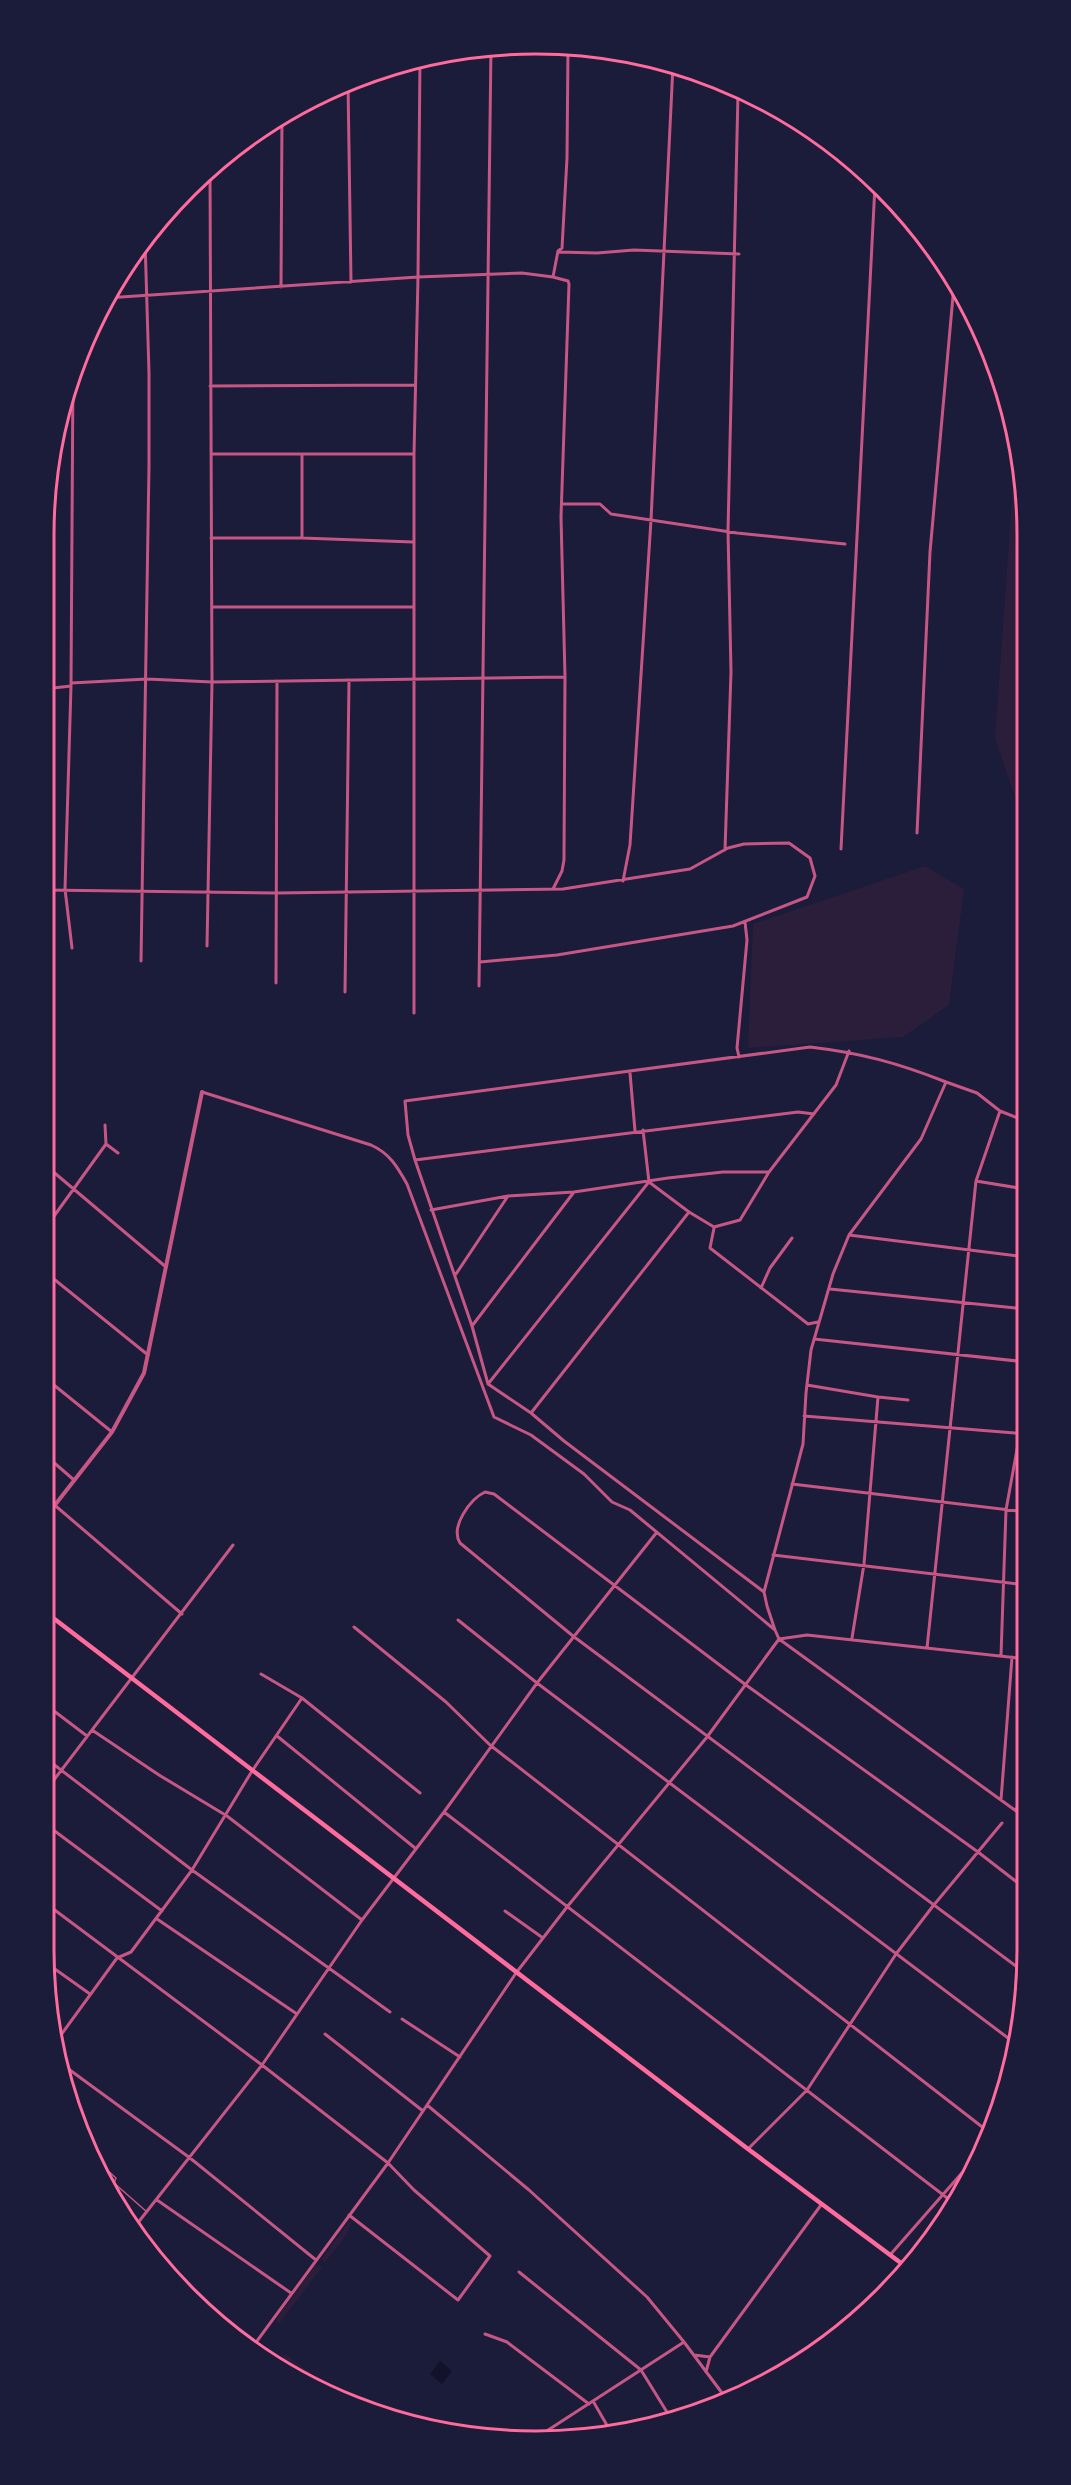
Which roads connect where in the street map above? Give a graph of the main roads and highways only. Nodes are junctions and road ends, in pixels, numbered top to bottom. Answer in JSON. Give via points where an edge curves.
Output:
{"nodes":[{"id":1,"x":54,"y":1619,"type":"edge"},
{"id":2,"x":901,"y":2263,"type":"edge"}],
"edges":[{"from":1,"to":2,"type":"main road"}]}
